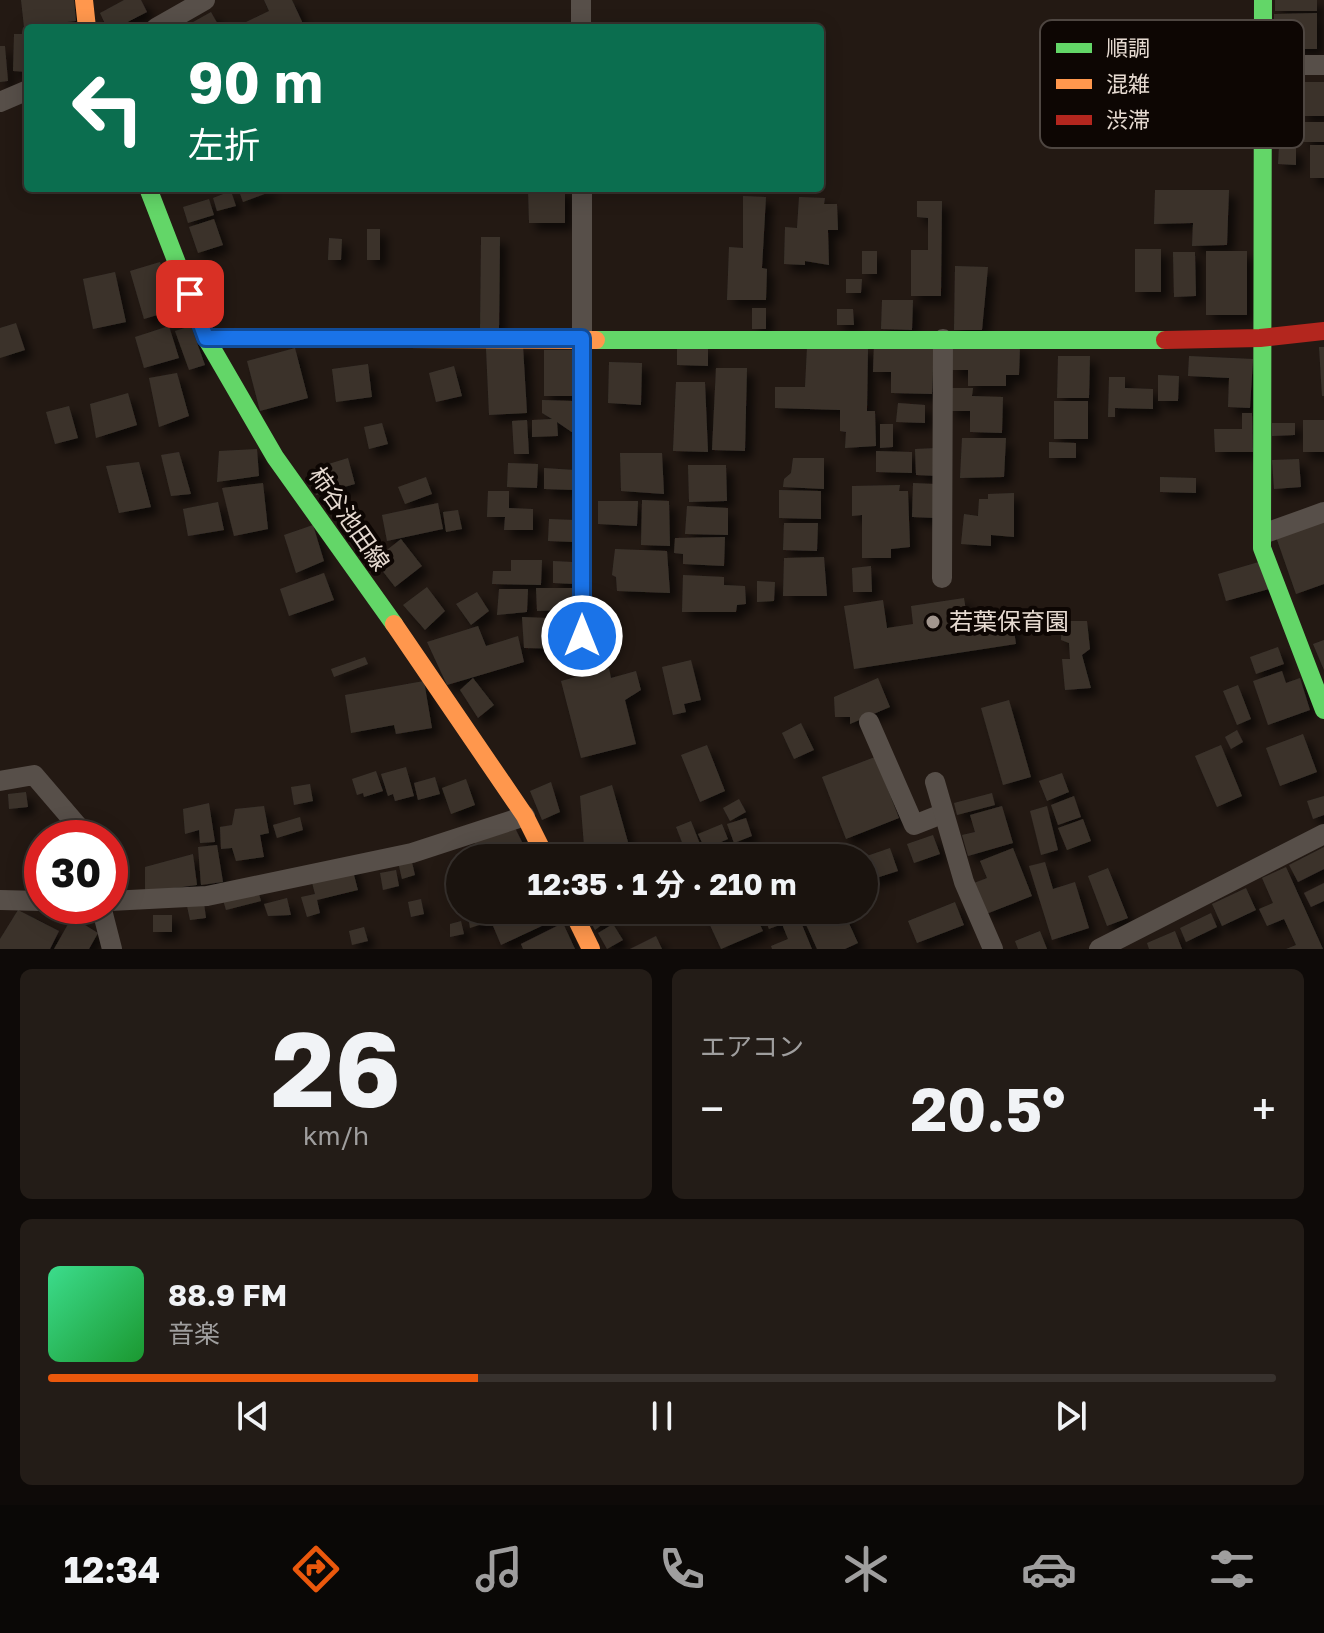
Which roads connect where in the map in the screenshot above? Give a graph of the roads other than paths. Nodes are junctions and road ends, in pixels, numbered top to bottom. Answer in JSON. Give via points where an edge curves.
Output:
{"nodes":[{"id":1,"x":84,"y":0,"type":"edge"},
{"id":2,"x":205,"y":0,"type":"edge"},
{"id":3,"x":581,"y":0,"type":"edge"},
{"id":4,"x":1263,"y":0,"type":"edge"},
{"id":5,"x":1263,"y":20,"type":"edge"},
{"id":6,"x":87,"y":24,"type":"edge"},
{"id":7,"x":163,"y":24,"type":"edge"},
{"id":8,"x":581,"y":24,"type":"edge"},
{"id":9,"x":24,"y":92,"type":"edge"},
{"id":10,"x":0,"y":102,"type":"edge"},
{"id":11,"x":1261,"y":148,"type":"edge"},
{"id":12,"x":150,"y":192,"type":"edge"},
{"id":13,"x":582,"y":192,"type":"edge"},
{"id":14,"x":1324,"y":331,"type":"edge"},
{"id":15,"x":206,"y":338,"type":"junction"},
{"id":16,"x":582,"y":338,"type":"junction"},
{"id":17,"x":1260,"y":338,"type":"junction"},
{"id":18,"x":943,"y":339,"type":"junction"},
{"id":19,"x":1324,"y":512,"type":"edge"},
{"id":20,"x":1263,"y":534,"type":"junction"},
{"id":21,"x":942,"y":578,"type":"dead end"},
{"id":22,"x":582,"y":636,"type":"dead end"},
{"id":23,"x":1324,"y":710,"type":"edge"},
{"id":24,"x":869,"y":722,"type":"dead end"},
{"id":25,"x":0,"y":781,"type":"edge"},
{"id":26,"x":935,"y":782,"type":"dead end"},
{"id":27,"x":942,"y":814,"type":"junction"},
{"id":28,"x":525,"y":816,"type":"junction"},
{"id":29,"x":73,"y":820,"type":"edge"},
{"id":30,"x":1324,"y":834,"type":"edge"},
{"id":31,"x":539,"y":844,"type":"edge"},
{"id":32,"x":128,"y":898,"type":"edge"},
{"id":33,"x":0,"y":900,"type":"edge"},
{"id":34,"x":24,"y":901,"type":"edge"},
{"id":35,"x":111,"y":924,"type":"edge"},
{"id":36,"x":579,"y":924,"type":"edge"},
{"id":37,"x":112,"y":949,"type":"edge"},
{"id":38,"x":591,"y":949,"type":"edge"},
{"id":39,"x":993,"y":949,"type":"edge"},
{"id":40,"x":1099,"y":949,"type":"edge"}],
"edges":[{"from":1,"to":6,"type":"street"},
{"from":2,"to":7,"type":"street"},
{"from":3,"to":8,"type":"street"},
{"from":4,"to":5,"type":"street"},
{"from":9,"to":10,"type":"street"},
{"from":11,"to":17,"type":"street"},
{"from":12,"to":15,"type":"street","name":"柿谷池田線"},
{"from":13,"to":16,"type":"street"},
{"from":14,"to":17,"type":"street"},
{"from":15,"to":16,"type":"street"},
{"from":15,"to":28,"type":"street","name":"柿谷池田線","via":[[275,457]]},
{"from":16,"to":18,"type":"street"},
{"from":16,"to":22,"type":"street"},
{"from":17,"to":18,"type":"street"},
{"from":17,"to":20,"type":"street"},
{"from":18,"to":21,"type":"street"},
{"from":19,"to":20,"type":"street"},
{"from":20,"to":23,"type":"street","via":[[1262,548]]},
{"from":24,"to":27,"type":"street","via":[[914,825]]},
{"from":25,"to":29,"type":"street","via":[[34,775]]},
{"from":26,"to":27,"type":"street"},
{"from":27,"to":39,"type":"street"},
{"from":28,"to":31,"type":"street","name":"柿谷池田線"},
{"from":28,"to":32,"type":"street","via":[[412,853],[207,896]]},
{"from":30,"to":40,"type":"street"},
{"from":33,"to":34,"type":"street"},
{"from":35,"to":37,"type":"street"},
{"from":36,"to":38,"type":"street"}]}
